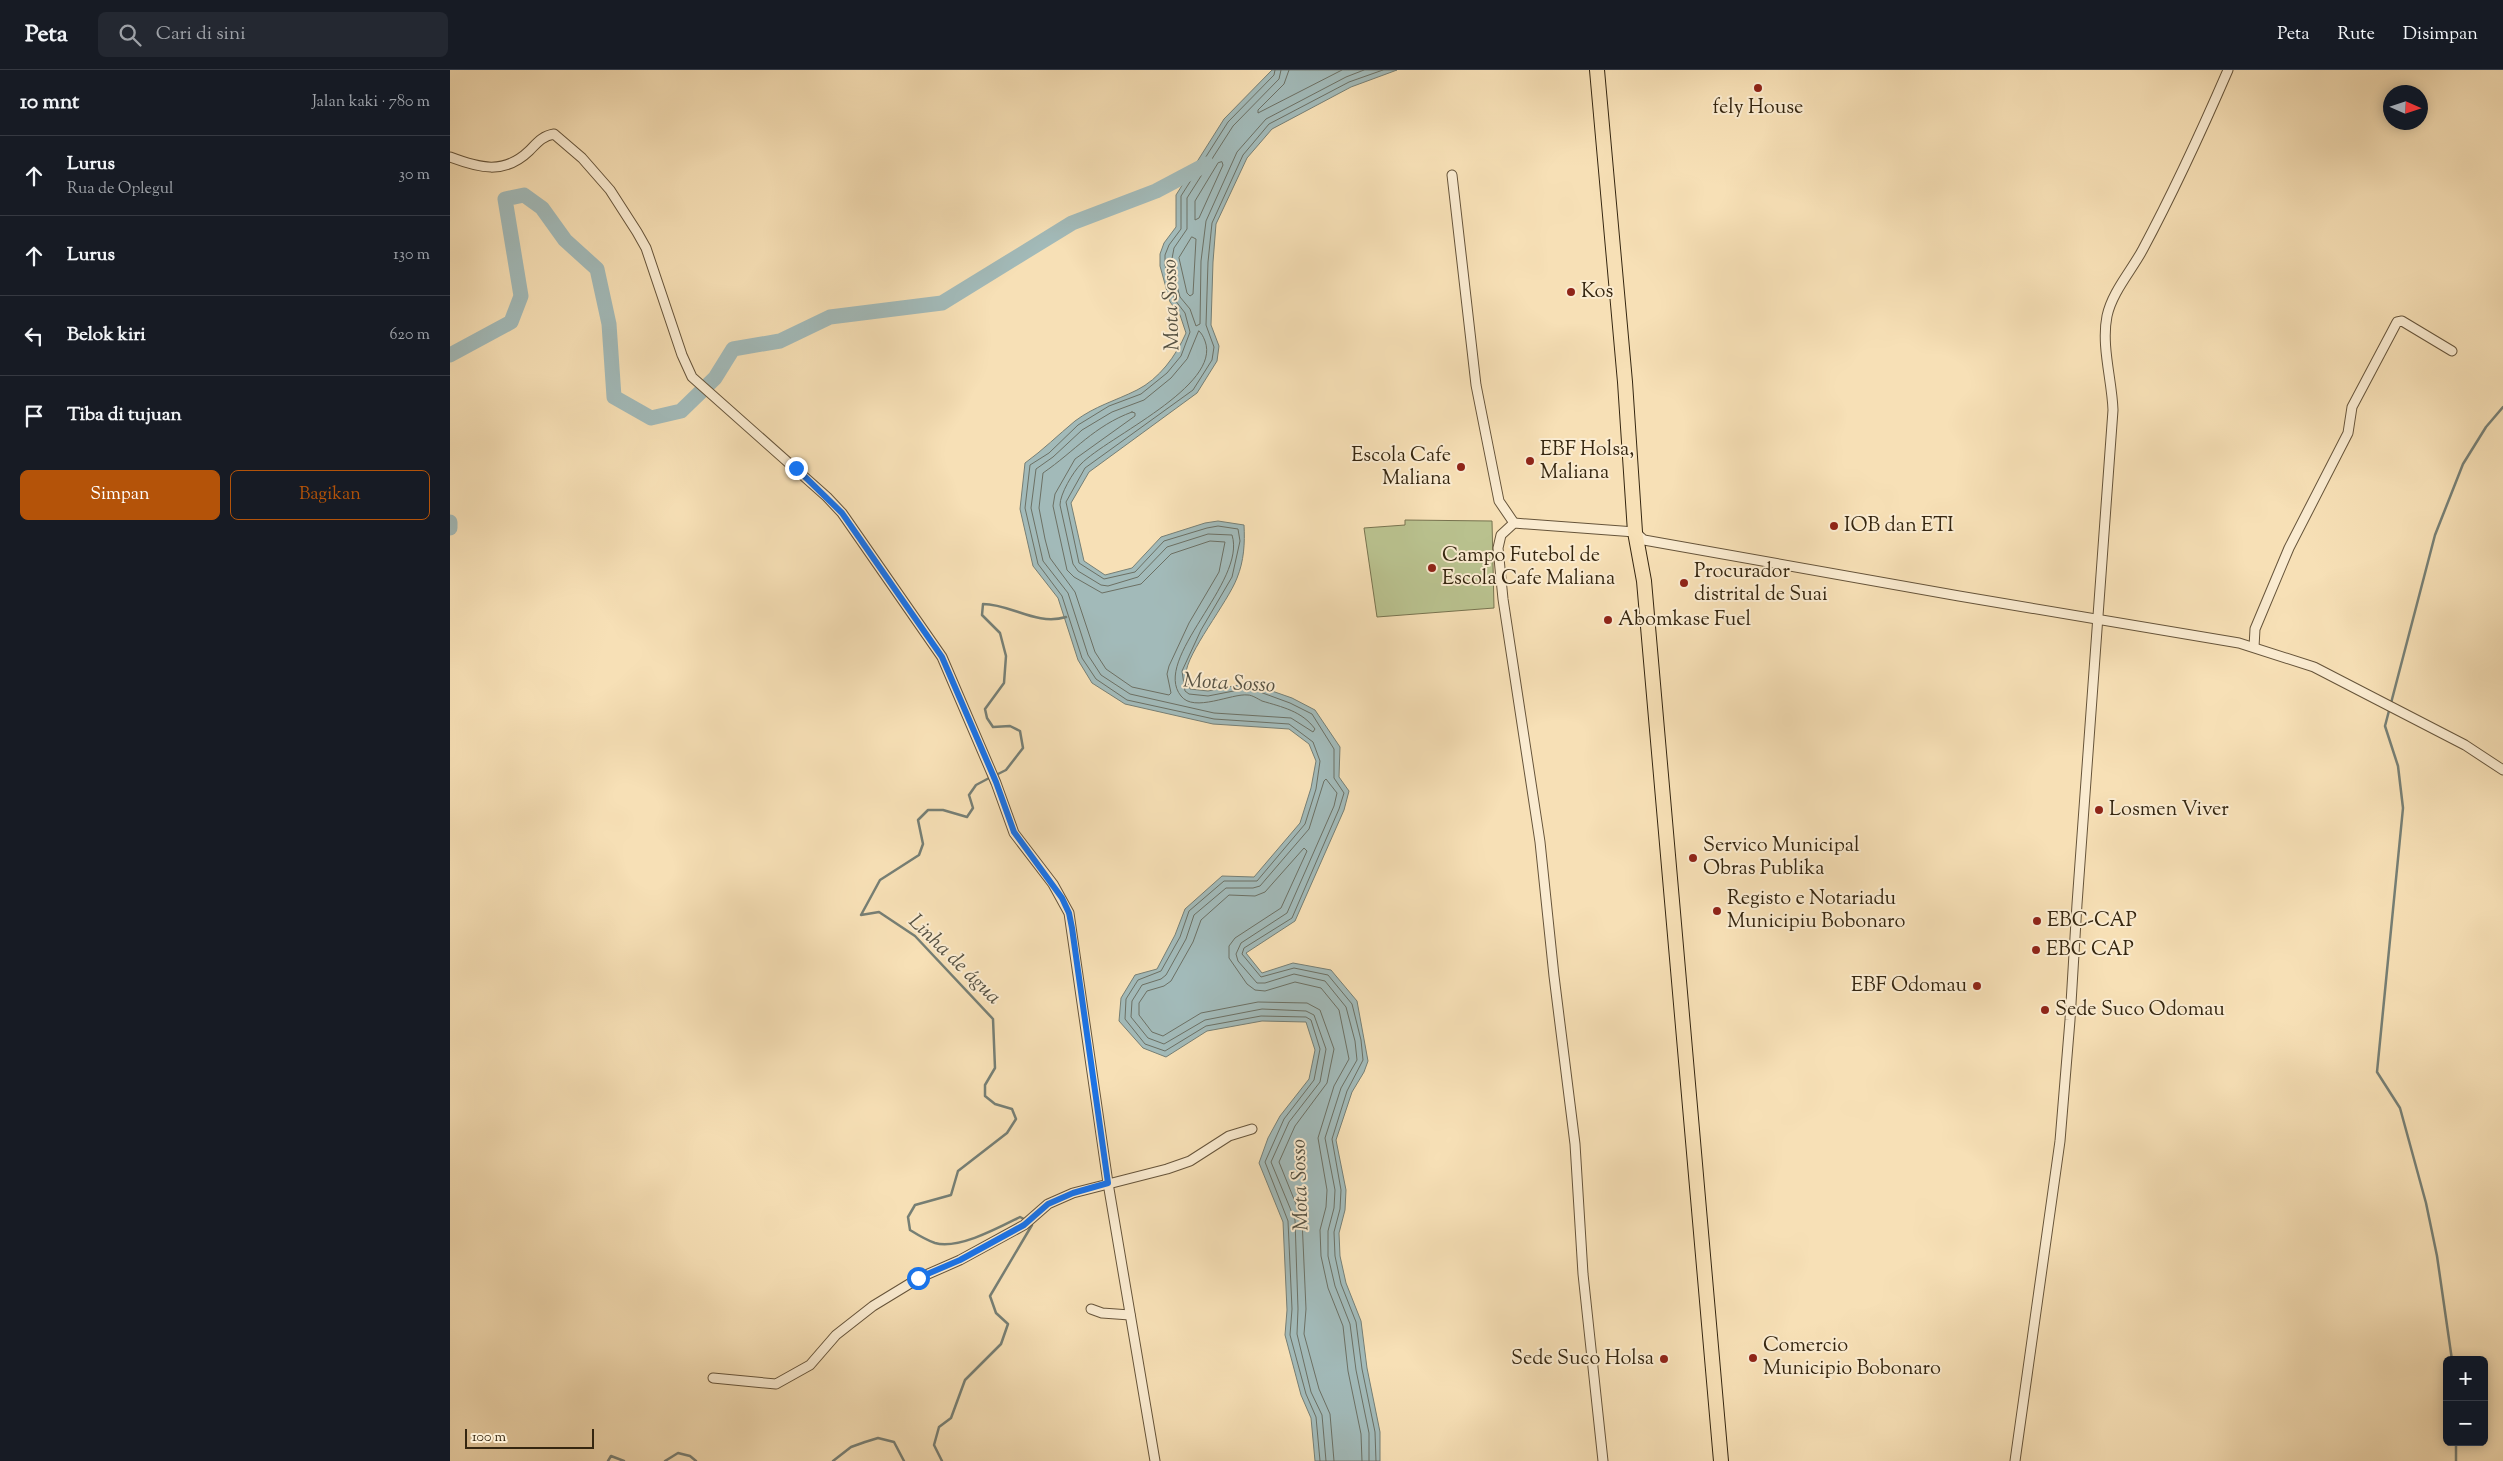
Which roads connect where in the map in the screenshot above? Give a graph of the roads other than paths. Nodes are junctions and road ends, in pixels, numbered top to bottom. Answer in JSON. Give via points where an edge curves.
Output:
{"nodes":[{"id":1,"x":1597,"y":70,"type":"edge"},
{"id":2,"x":2228,"y":70,"type":"edge"},
{"id":3,"x":450,"y":158,"type":"edge"},
{"id":4,"x":1452,"y":175,"type":"dead end"},
{"id":5,"x":2452,"y":351,"type":"dead end"},
{"id":6,"x":1514,"y":523,"type":"junction"},
{"id":7,"x":1636,"y":532,"type":"junction"},
{"id":8,"x":2097,"y":620,"type":"junction"},
{"id":9,"x":2254,"y":647,"type":"junction"},
{"id":10,"x":2503,"y":770,"type":"edge"},
{"id":11,"x":1252,"y":1129,"type":"dead end"},
{"id":12,"x":1108,"y":1183,"type":"junction"},
{"id":13,"x":1091,"y":1309,"type":"dead end"},
{"id":14,"x":1130,"y":1315,"type":"junction"},
{"id":15,"x":713,"y":1378,"type":"dead end"},
{"id":16,"x":1155,"y":1461,"type":"edge"},
{"id":17,"x":1603,"y":1461,"type":"edge"},
{"id":18,"x":1721,"y":1461,"type":"edge"},
{"id":19,"x":2015,"y":1461,"type":"edge"}],
"edges":[{"from":1,"to":7,"type":"main road"},
{"from":2,"to":8,"type":"street","via":[[2194,147],[2107,317],[2113,410]]},
{"from":3,"to":12,"type":"street","via":[[477,168],[491,168],[519,160],[548,135],[554,134],[562,139],[610,190],[638,232],[692,377],[842,513],[942,657],[1014,832],[1053,884],[1069,913]]},
{"from":4,"to":6,"type":"street","via":[[1476,385],[1499,501]]},
{"from":5,"to":9,"type":"street","via":[[2402,321],[2397,322],[2352,407],[2348,433],[2289,548],[2255,629]]},
{"from":6,"to":7,"type":"street"},
{"from":6,"to":17,"type":"street","via":[[1502,535],[1498,548],[1502,599],[1540,842],[1576,1144],[1583,1274]]},
{"from":7,"to":8,"type":"street","via":[[1644,540]]},
{"from":7,"to":18,"type":"main road","via":[[1644,581]]},
{"from":8,"to":9,"type":"street"},
{"from":8,"to":19,"type":"street","via":[[2060,1141]]},
{"from":9,"to":10,"type":"street","via":[[2314,667],[2465,745]]},
{"from":11,"to":12,"type":"street","via":[[1229,1136],[1190,1161]]},
{"from":12,"to":14,"type":"street"},
{"from":12,"to":15,"type":"street","via":[[1048,1204],[1029,1222],[960,1260],[918,1278],[874,1306],[836,1336],[810,1365],[776,1384]]},
{"from":13,"to":14,"type":"street"},
{"from":14,"to":16,"type":"street"}]}
